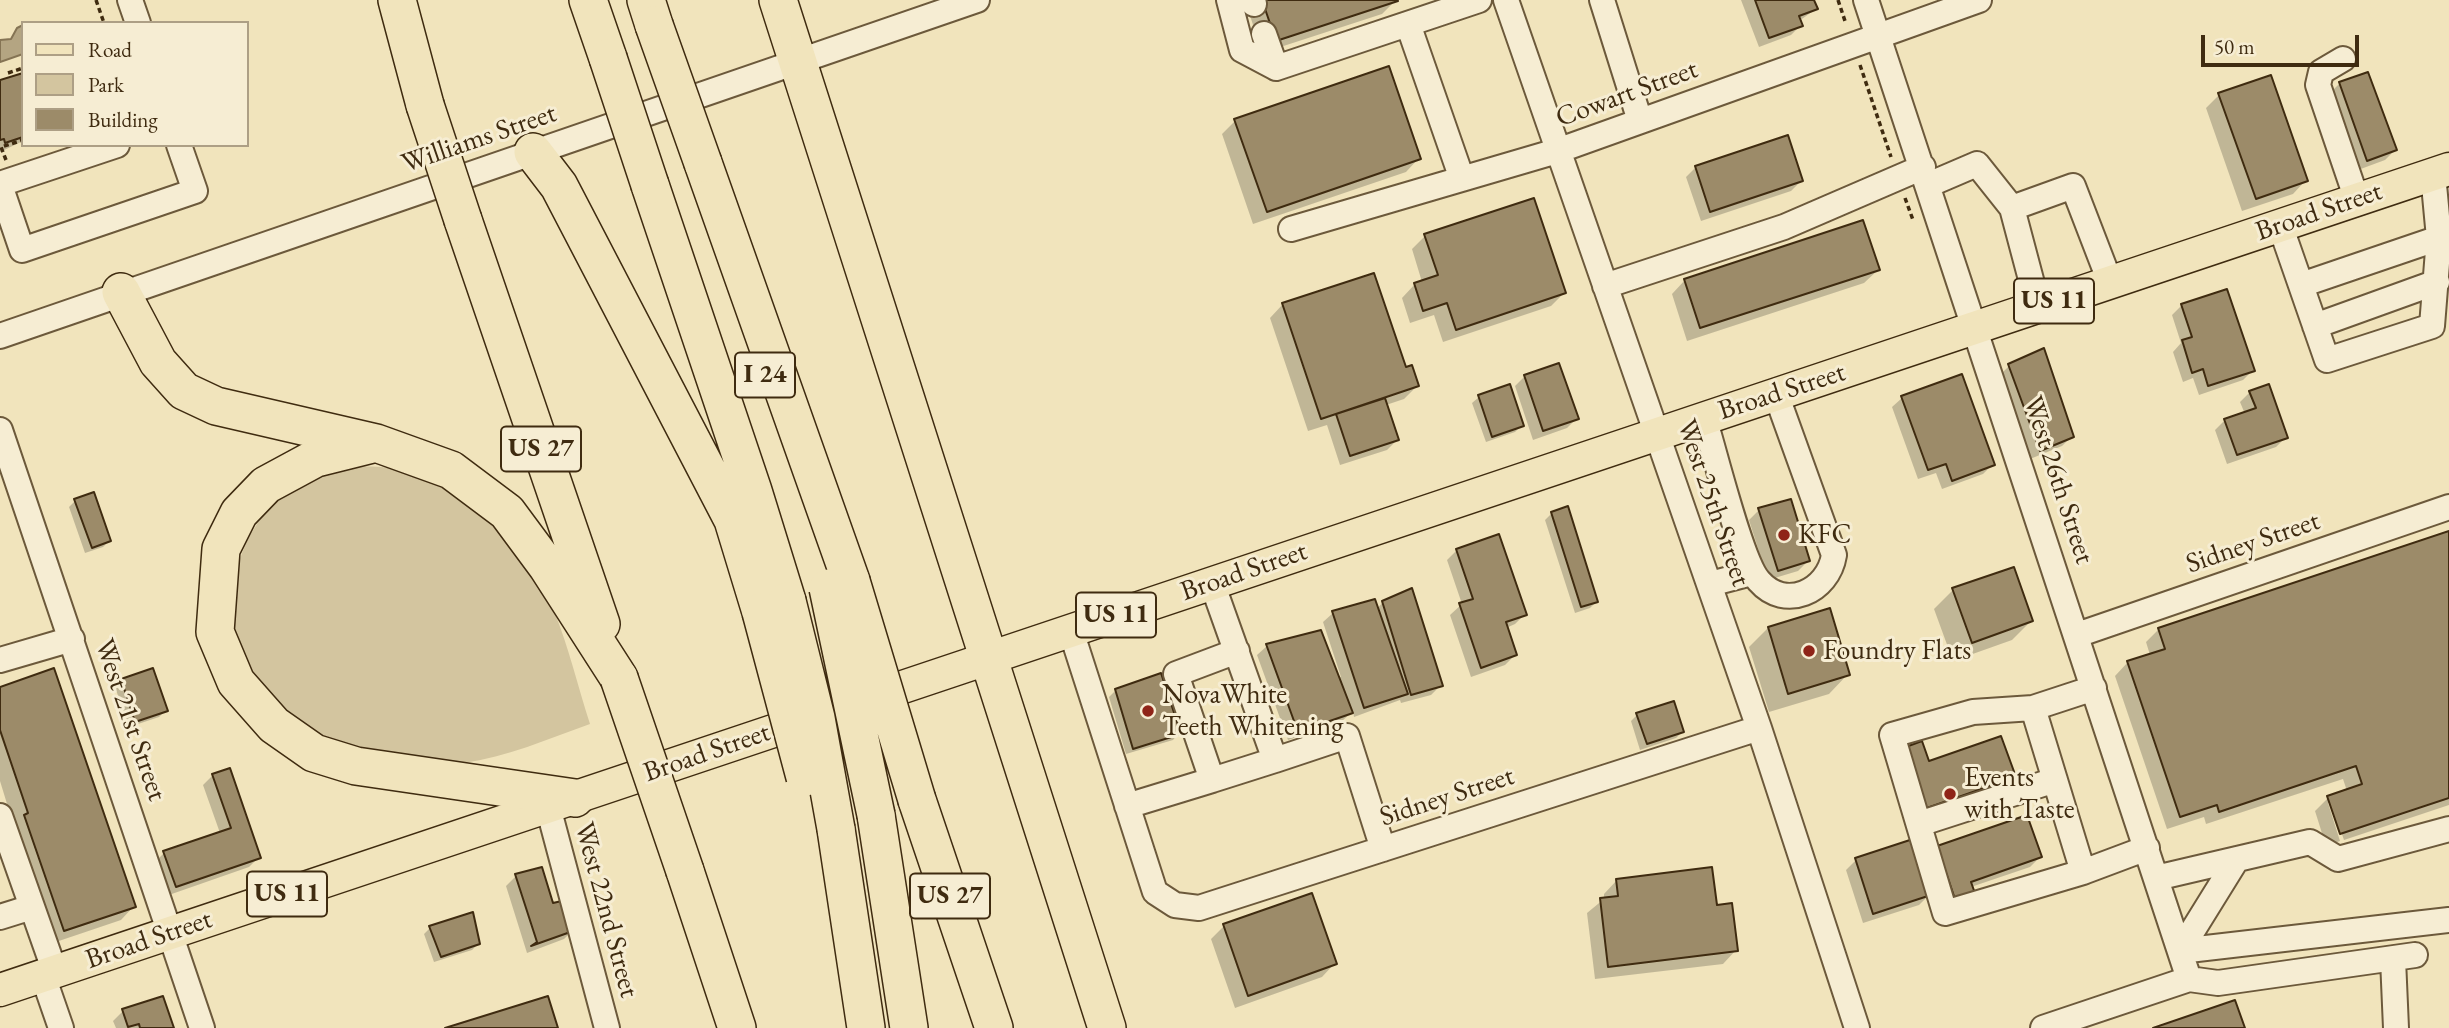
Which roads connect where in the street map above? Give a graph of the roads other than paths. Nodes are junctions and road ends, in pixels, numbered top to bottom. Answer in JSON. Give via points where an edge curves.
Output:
{"nodes":[{"id":1,"x":130,"y":0,"type":"edge"},
{"id":2,"x":397,"y":0,"type":"edge"},
{"id":3,"x":588,"y":0,"type":"edge"},
{"id":4,"x":778,"y":0,"type":"edge"},
{"id":5,"x":977,"y":0,"type":"edge"},
{"id":6,"x":1229,"y":0,"type":"edge"},
{"id":7,"x":1479,"y":0,"type":"edge"},
{"id":8,"x":1506,"y":0,"type":"edge"},
{"id":9,"x":1602,"y":0,"type":"edge"},
{"id":10,"x":1866,"y":0,"type":"edge"},
{"id":11,"x":1979,"y":0,"type":"edge"},
{"id":12,"x":1451,"y":4,"type":"edge"},
{"id":13,"x":650,"y":13,"type":"edge"},
{"id":14,"x":137,"y":21,"type":"edge"},
{"id":15,"x":1408,"y":24,"type":"junction"},
{"id":16,"x":1265,"y":34,"type":"dead end"},
{"id":17,"x":1878,"y":35,"type":"junction"},
{"id":18,"x":2343,"y":59,"type":"dead end"},
{"id":19,"x":800,"y":60,"type":"junction"},
{"id":20,"x":1276,"y":68,"type":"junction"},
{"id":21,"x":1640,"y":121,"type":"junction"},
{"id":22,"x":111,"y":147,"type":"edge"},
{"id":23,"x":180,"y":147,"type":"edge"},
{"id":24,"x":1557,"y":151,"type":"junction"},
{"id":25,"x":533,"y":152,"type":"junction"},
{"id":26,"x":2441,"y":171,"type":"edge"},
{"id":27,"x":1925,"y":176,"type":"junction"},
{"id":28,"x":1462,"y":179,"type":"junction"},
{"id":29,"x":0,"y":184,"type":"edge"},
{"id":30,"x":2357,"y":200,"type":"junction"},
{"id":31,"x":2012,"y":208,"type":"junction"},
{"id":32,"x":2280,"y":225,"type":"junction"},
{"id":33,"x":1291,"y":229,"type":"dead end"},
{"id":34,"x":2439,"y":238,"type":"junction"},
{"id":35,"x":2110,"y":282,"type":"junction"},
{"id":36,"x":2437,"y":282,"type":"junction"},
{"id":37,"x":2301,"y":285,"type":"junction"},
{"id":38,"x":1605,"y":286,"type":"junction"},
{"id":39,"x":121,"y":292,"type":"junction"},
{"id":40,"x":2038,"y":306,"type":"junction"},
{"id":41,"x":2315,"y":326,"type":"junction"},
{"id":42,"x":1976,"y":327,"type":"junction"},
{"id":43,"x":0,"y":336,"type":"edge"},
{"id":44,"x":1776,"y":394,"type":"junction"},
{"id":45,"x":1704,"y":418,"type":"junction"},
{"id":46,"x":0,"y":430,"type":"edge"},
{"id":47,"x":1658,"y":433,"type":"junction"},
{"id":48,"x":376,"y":443,"type":"junction"},
{"id":49,"x":1808,"y":485,"type":"junction"},
{"id":50,"x":2449,"y":507,"type":"edge"},
{"id":51,"x":1734,"y":517,"type":"junction"},
{"id":52,"x":1752,"y":573,"type":"junction"},
{"id":53,"x":1212,"y":583,"type":"junction"},
{"id":54,"x":1710,"y":584,"type":"junction"},
{"id":55,"x":839,"y":585,"type":"junction"},
{"id":56,"x":774,"y":607,"type":"junction"},
{"id":57,"x":1070,"y":631,"type":"junction"},
{"id":58,"x":2077,"y":635,"type":"junction"},
{"id":59,"x":72,"y":639,"type":"junction"},
{"id":60,"x":1237,"y":651,"type":"junction"},
{"id":61,"x":988,"y":659,"type":"junction"},
{"id":62,"x":0,"y":660,"type":"edge"},
{"id":63,"x":619,"y":678,"type":"junction"},
{"id":64,"x":2094,"y":688,"type":"junction"},
{"id":65,"x":2033,"y":708,"type":"junction"},
{"id":66,"x":1759,"y":728,"type":"junction"},
{"id":67,"x":1275,"y":760,"type":"junction"},
{"id":68,"x":1212,"y":780,"type":"junction"},
{"id":69,"x":2055,"y":780,"type":"junction"},
{"id":70,"x":561,"y":802,"type":"junction"},
{"id":71,"x":1127,"y":806,"type":"junction"},
{"id":72,"x":0,"y":816,"type":"edge"},
{"id":73,"x":1919,"y":824,"type":"junction"},
{"id":74,"x":2449,"y":829,"type":"edge"},
{"id":75,"x":2147,"y":848,"type":"junction"},
{"id":76,"x":1383,"y":849,"type":"junction"},
{"id":77,"x":7,"y":856,"type":"edge"},
{"id":78,"x":2237,"y":859,"type":"junction"},
{"id":79,"x":2083,"y":872,"type":"junction"},
{"id":80,"x":2156,"y":877,"type":"junction"},
{"id":81,"x":32,"y":907,"type":"junction"},
{"id":82,"x":0,"y":917,"type":"edge"},
{"id":83,"x":2449,"y":920,"type":"edge"},
{"id":84,"x":170,"y":933,"type":"junction"},
{"id":85,"x":2180,"y":950,"type":"junction"},
{"id":86,"x":49,"y":974,"type":"junction"},
{"id":87,"x":2189,"y":979,"type":"junction"},
{"id":88,"x":0,"y":990,"type":"edge"},
{"id":89,"x":908,"y":1018,"type":"edge"},
{"id":90,"x":856,"y":1025,"type":"edge"},
{"id":91,"x":61,"y":1028,"type":"edge"},
{"id":92,"x":202,"y":1028,"type":"edge"},
{"id":93,"x":607,"y":1028,"type":"edge"},
{"id":94,"x":737,"y":1028,"type":"edge"},
{"id":95,"x":994,"y":1028,"type":"edge"},
{"id":96,"x":1107,"y":1028,"type":"edge"},
{"id":97,"x":1857,"y":1028,"type":"edge"},
{"id":98,"x":2043,"y":1028,"type":"edge"},
{"id":99,"x":2396,"y":1028,"type":"edge"}],
"edges":[{"from":1,"to":14,"type":"street"},
{"from":2,"to":63,"type":"highway","number":"US 27","bridge":true,"via":[[425,105]]},
{"from":3,"to":56,"type":"highway","number":"I 24","bridge":true,"via":[[754,491]]},
{"from":4,"to":19,"type":"highway"},
{"from":5,"to":19,"type":"street","name":"Williams Street"},
{"from":6,"to":20,"type":"street","via":[[1242,50]]},
{"from":7,"to":12,"type":"street"},
{"from":8,"to":24,"type":"street","name":"West 25th Street"},
{"from":9,"to":21,"type":"street"},
{"from":10,"to":17,"type":"street","name":"West 26th Street"},
{"from":11,"to":17,"type":"street","name":"Cowart Street"},
{"from":12,"to":15,"type":"street"},
{"from":13,"to":55,"type":"highway","number":"US 27","bridge":true},
{"from":15,"to":20,"type":"street"},
{"from":15,"to":28,"type":"street"},
{"from":16,"to":20,"type":"street"},
{"from":17,"to":21,"type":"street","name":"Cowart Street"},
{"from":17,"to":27,"type":"street","name":"West 26th Street"},
{"from":18,"to":30,"type":"street","via":[[2321,72],[2318,85]]},
{"from":19,"to":25,"type":"street","name":"Williams Street"},
{"from":19,"to":61,"type":"highway"},
{"from":21,"to":24,"type":"street","name":"Cowart Street"},
{"from":22,"to":29,"type":"street"},
{"from":23,"to":29,"type":"street","via":[[195,191],[22,250]]},
{"from":24,"to":28,"type":"street","name":"Cowart Street"},
{"from":24,"to":38,"type":"street","name":"West 25th Street"},
{"from":25,"to":39,"type":"street","name":"Williams Street"},
{"from":25,"to":56,"type":"highway","via":[[559,186]]},
{"from":26,"to":30,"type":"main road","name":"Broad Street","number":"US 11"},
{"from":26,"to":34,"type":"street"},
{"from":27,"to":31,"type":"street","via":[[1977,164]]},
{"from":27,"to":38,"type":"street"},
{"from":27,"to":42,"type":"street","name":"West 26th Street"},
{"from":28,"to":33,"type":"street","name":"Cowart Street"},
{"from":30,"to":32,"type":"main road","name":"Broad Street","number":"US 11"},
{"from":31,"to":35,"type":"street","via":[[2073,186]]},
{"from":31,"to":40,"type":"street"},
{"from":32,"to":35,"type":"main road","name":"Broad Street","number":"US 11"},
{"from":32,"to":37,"type":"street"},
{"from":34,"to":36,"type":"street"},
{"from":34,"to":37,"type":"street"},
{"from":35,"to":40,"type":"main road","name":"Broad Street","number":"US 11"},
{"from":36,"to":41,"type":"street"},
{"from":36,"to":41,"type":"street","via":[[2432,326],[2327,360]]},
{"from":37,"to":41,"type":"street"},
{"from":38,"to":47,"type":"street","name":"West 25th Street"},
{"from":39,"to":43,"type":"street","name":"Williams Street"},
{"from":39,"to":48,"type":"highway","via":[[158,362],[184,391],[216,406]]},
{"from":40,"to":42,"type":"main road","name":"Broad Street","number":"US 11"},
{"from":42,"to":44,"type":"main road","name":"Broad Street","number":"US 11"},
{"from":42,"to":58,"type":"street","name":"West 26th Street"},
{"from":44,"to":45,"type":"main road","name":"Broad Street","number":"US 11"},
{"from":44,"to":49,"type":"street"},
{"from":45,"to":47,"type":"main road","name":"Broad Street","number":"US 11"},
{"from":45,"to":51,"type":"street"},
{"from":46,"to":59,"type":"street","name":"West 21st Street"},
{"from":47,"to":53,"type":"main road","name":"Broad Street","number":"US 11"},
{"from":47,"to":54,"type":"street","name":"West 25th Street"},
{"from":48,"to":63,"type":"highway","via":[[451,470],[507,512]]},
{"from":48,"to":70,"type":"highway","via":[[316,458],[266,485],[239,513],[220,549],[215,632],[236,682],[274,724],[314,753],[356,766]]},
{"from":49,"to":51,"type":"street","via":[[1803,506],[1820,560],[1815,572],[1798,582],[1777,581],[1762,549]]},
{"from":49,"to":52,"type":"street","via":[[1834,555],[1827,577],[1809,592],[1784,597],[1772,594]]},
{"from":50,"to":58,"type":"street","name":"Sidney Street"},
{"from":51,"to":52,"type":"street"},
{"from":52,"to":54,"type":"street"},
{"from":53,"to":57,"type":"main road","name":"Broad Street","number":"US 11"},
{"from":53,"to":60,"type":"street"},
{"from":54,"to":66,"type":"street","name":"West 25th Street"},
{"from":55,"to":89,"type":"highway","bridge":true},
{"from":55,"to":95,"type":"highway","number":"US 27","bridge":true},
{"from":56,"to":90,"type":"highway","number":"I 24","bridge":true,"via":[[816,718],[826,833]]},
{"from":57,"to":61,"type":"main road","name":"Broad Street","number":"US 11"},
{"from":57,"to":71,"type":"street"},
{"from":58,"to":64,"type":"street","name":"West 26th Street"},
{"from":59,"to":62,"type":"street"},
{"from":59,"to":84,"type":"street","name":"West 21st Street"},
{"from":60,"to":67,"type":"street"},
{"from":60,"to":68,"type":"street","via":[[1176,674]]},
{"from":61,"to":70,"type":"main road","name":"Broad Street","number":"US 11"},
{"from":61,"to":96,"type":"highway"},
{"from":63,"to":94,"type":"highway","number":"US 27","bridge":true},
{"from":64,"to":65,"type":"street"},
{"from":64,"to":75,"type":"street","name":"West 26th Street"},
{"from":65,"to":69,"type":"street"},
{"from":65,"to":73,"type":"street","via":[[1973,712],[1892,735]]},
{"from":66,"to":76,"type":"street","name":"Sidney Street"},
{"from":66,"to":97,"type":"street","name":"West 25th Street"},
{"from":67,"to":68,"type":"street"},
{"from":67,"to":76,"type":"street","via":[[1347,736]]},
{"from":68,"to":71,"type":"street"},
{"from":69,"to":73,"type":"street"},
{"from":69,"to":79,"type":"street"},
{"from":70,"to":84,"type":"main road","name":"Broad Street","number":"US 11"},
{"from":70,"to":93,"type":"street","name":"West 22nd Street"},
{"from":71,"to":76,"type":"street","name":"Sidney Street","via":[[1155,892],[1175,905],[1199,908]]},
{"from":72,"to":77,"type":"street"},
{"from":73,"to":79,"type":"street","via":[[1945,913]]},
{"from":74,"to":78,"type":"street","via":[[2337,859],[2310,842]]},
{"from":75,"to":79,"type":"street"},
{"from":75,"to":80,"type":"street","name":"West 26th Street"},
{"from":77,"to":81,"type":"street"},
{"from":78,"to":80,"type":"street"},
{"from":78,"to":85,"type":"street"},
{"from":80,"to":85,"type":"street","name":"West 26th Street"},
{"from":81,"to":82,"type":"street"},
{"from":81,"to":86,"type":"street"},
{"from":83,"to":85,"type":"street"},
{"from":84,"to":86,"type":"main road","name":"Broad Street","number":"US 11"},
{"from":84,"to":92,"type":"street","name":"West 21st Street"},
{"from":85,"to":87,"type":"street","name":"West 26th Street"},
{"from":86,"to":88,"type":"main road","name":"Broad Street","number":"US 11"},
{"from":86,"to":91,"type":"street"},
{"from":87,"to":98,"type":"street"},
{"from":87,"to":99,"type":"street","via":[[2218,983],[2404,957]]}]}
